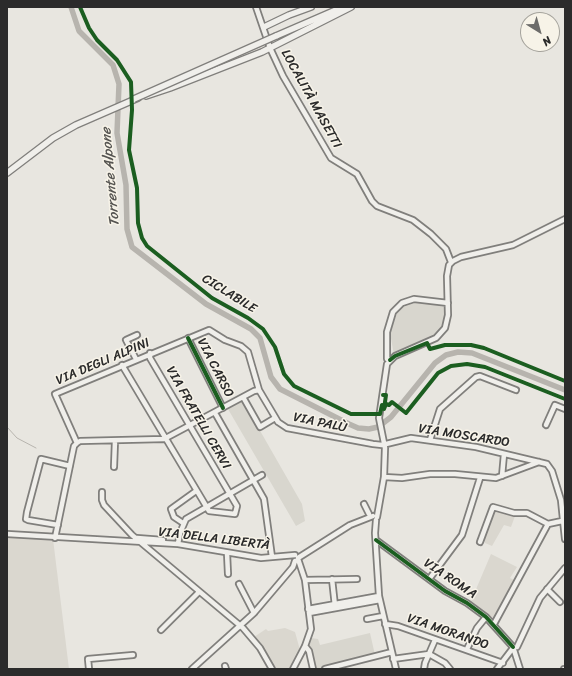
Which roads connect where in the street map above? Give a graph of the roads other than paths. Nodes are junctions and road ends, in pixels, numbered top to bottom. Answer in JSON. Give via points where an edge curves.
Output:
{"nodes":[{"id":1,"x":256,"y":7,"type":"edge"},
{"id":2,"x":311,"y":7,"type":"edge"},
{"id":3,"x":343,"y":7,"type":"edge"},
{"id":4,"x":351,"y":7,"type":"edge"},
{"id":5,"x":264,"y":28,"type":"junction"},
{"id":6,"x":270,"y":48,"type":"junction"},
{"id":7,"x":134,"y":99,"type":"junction"},
{"id":8,"x":7,"y":173,"type":"edge"},
{"id":9,"x":565,"y":219,"type":"edge"},
{"id":10,"x":451,"y":262,"type":"junction"},
{"id":11,"x":448,"y":303,"type":"junction"},
{"id":12,"x":208,"y":330,"type":"joint"},
{"id":13,"x":137,"y":335,"type":"dead end"},
{"id":14,"x":188,"y":338,"type":"junction"},
{"id":15,"x":150,"y":353,"type":"junction"},
{"id":16,"x":136,"y":359,"type":"junction"},
{"id":17,"x":390,"y":360,"type":"junction"},
{"id":18,"x":122,"y":365,"type":"junction"},
{"id":19,"x":259,"y":390,"type":"junction"},
{"id":20,"x":516,"y":390,"type":"dead end"},
{"id":21,"x":243,"y":397,"type":"junction"},
{"id":22,"x":223,"y":408,"type":"junction"},
{"id":23,"x":565,"y":409,"type":"edge"},
{"id":24,"x":215,"y":412,"type":"junction"},
{"id":25,"x":276,"y":418,"type":"junction"},
{"id":26,"x":546,"y":425,"type":"dead end"},
{"id":27,"x":190,"y":426,"type":"junction"},
{"id":28,"x":166,"y":439,"type":"junction"},
{"id":29,"x":115,"y":440,"type":"junction"},
{"id":30,"x":430,"y":440,"type":"junction"},
{"id":31,"x":77,"y":443,"type":"junction"},
{"id":32,"x":385,"y":444,"type":"junction"},
{"id":33,"x":504,"y":454,"type":"junction"},
{"id":34,"x":539,"y":462,"type":"junction"},
{"id":35,"x":70,"y":466,"type":"junction"},
{"id":36,"x":114,"y":467,"type":"dead end"},
{"id":37,"x":262,"y":475,"type":"dead end"},
{"id":38,"x":502,"y":476,"type":"junction"},
{"id":39,"x":384,"y":477,"type":"junction"},
{"id":40,"x":480,"y":478,"type":"junction"},
{"id":41,"x":253,"y":480,"type":"junction"},
{"id":42,"x":196,"y":491,"type":"junction"},
{"id":43,"x":102,"y":492,"type":"dead end"},
{"id":44,"x":230,"y":494,"type":"junction"},
{"id":45,"x":563,"y":500,"type":"edge"},
{"id":46,"x":364,"y":504,"type":"dead end"},
{"id":47,"x":206,"y":507,"type":"junction"},
{"id":48,"x":374,"y":518,"type":"junction"},
{"id":49,"x":562,"y":521,"type":"junction"},
{"id":50,"x":183,"y":523,"type":"junction"},
{"id":51,"x":548,"y":524,"type":"junction"},
{"id":52,"x":58,"y":525,"type":"junction"},
{"id":53,"x":7,"y":534,"type":"edge"},
{"id":54,"x":55,"y":538,"type":"junction"},
{"id":55,"x":565,"y":539,"type":"edge"},
{"id":56,"x":139,"y":540,"type":"junction"},
{"id":57,"x":376,"y":540,"type":"junction"},
{"id":58,"x":480,"y":542,"type":"dead end"},
{"id":59,"x":153,"y":543,"type":"junction"},
{"id":60,"x":178,"y":543,"type":"junction"},
{"id":61,"x":227,"y":553,"type":"junction"},
{"id":62,"x":155,"y":554,"type":"junction"},
{"id":63,"x":272,"y":557,"type":"junction"},
{"id":64,"x":297,"y":559,"type":"junction"},
{"id":65,"x":565,"y":568,"type":"edge"},
{"id":66,"x":228,"y":574,"type":"dead end"},
{"id":67,"x":430,"y":578,"type":"junction"},
{"id":68,"x":332,"y":579,"type":"junction"},
{"id":69,"x":357,"y":579,"type":"dead end"},
{"id":70,"x":304,"y":580,"type":"junction"},
{"id":71,"x":239,"y":584,"type":"dead end"},
{"id":72,"x":547,"y":589,"type":"junction"},
{"id":73,"x":199,"y":592,"type":"junction"},
{"id":74,"x":379,"y":598,"type":"junction"},
{"id":75,"x":560,"y":602,"type":"dead end"},
{"id":76,"x":335,"y":606,"type":"junction"},
{"id":77,"x":309,"y":611,"type":"junction"},
{"id":78,"x":254,"y":613,"type":"junction"},
{"id":79,"x":383,"y":616,"type":"junction"},
{"id":80,"x":486,"y":617,"type":"junction"},
{"id":81,"x":367,"y":619,"type":"dead end"},
{"id":82,"x":386,"y":624,"type":"junction"},
{"id":83,"x":494,"y":624,"type":"junction"},
{"id":84,"x":241,"y":626,"type":"junction"},
{"id":85,"x":161,"y":630,"type":"dead end"},
{"id":86,"x":435,"y":640,"type":"junction"},
{"id":87,"x":305,"y":646,"type":"junction"},
{"id":88,"x":467,"y":649,"type":"junction"},
{"id":89,"x":515,"y":650,"type":"junction"},
{"id":90,"x":392,"y":652,"type":"junction"},
{"id":91,"x":429,"y":654,"type":"junction"},
{"id":92,"x":133,"y":655,"type":"dead end"},
{"id":93,"x":417,"y":655,"type":"junction"},
{"id":94,"x":393,"y":658,"type":"junction"},
{"id":95,"x":505,"y":661,"type":"junction"},
{"id":96,"x":425,"y":663,"type":"junction"},
{"id":97,"x":89,"y":669,"type":"edge"},
{"id":98,"x":192,"y":669,"type":"edge"},
{"id":99,"x":272,"y":669,"type":"edge"},
{"id":100,"x":293,"y":669,"type":"edge"},
{"id":101,"x":313,"y":669,"type":"edge"},
{"id":102,"x":325,"y":669,"type":"edge"},
{"id":103,"x":396,"y":669,"type":"edge"},
{"id":104,"x":424,"y":669,"type":"edge"},
{"id":105,"x":450,"y":669,"type":"edge"},
{"id":106,"x":497,"y":669,"type":"edge"},
{"id":107,"x":520,"y":669,"type":"edge"}],
"edges":[{"from":1,"to":5,"type":"street","name":"LOCALITÀ MASETTI"},
{"from":2,"to":5,"type":"main road"},
{"from":3,"to":7,"type":"main road","bridge":true},
{"from":4,"to":6,"type":"main road"},
{"from":5,"to":6,"type":"street","name":"LOCALITÀ MASETTI"},
{"from":6,"to":7,"type":"main road","bridge":true,"via":[[170,88]]},
{"from":6,"to":10,"type":"street","name":"LOCALITÀ MASETTI","via":[[290,89],[331,158],[357,174],[377,206],[413,220],[431,234],[446,249]]},
{"from":7,"to":8,"type":"main road","via":[[76,125]]},
{"from":9,"to":10,"type":"street","via":[[513,245],[461,257]]},
{"from":10,"to":11,"type":"street","via":[[447,276]]},
{"from":11,"to":17,"type":"street","via":[[447,324],[439,336]]},
{"from":11,"to":17,"type":"street","via":[[414,299],[402,303],[389,322],[387,358]]},
{"from":12,"to":14,"type":"street","name":"VIA DEGLI ALPINI"},
{"from":12,"to":19,"type":"street","name":"VIA PALÙ","via":[[248,352]]},
{"from":13,"to":16,"type":"street","via":[[126,340]]},
{"from":14,"to":15,"type":"street","name":"VIA DEGLI ALPINI"},
{"from":14,"to":22,"type":"street","name":"VIA CARSO"},
{"from":15,"to":16,"type":"street","name":"VIA DEGLI ALPINI"},
{"from":15,"to":27,"type":"street","name":"VIA FRATELLI CERVI","via":[[150,358]]},
{"from":16,"to":18,"type":"street","name":"VIA DEGLI ALPINI"},
{"from":17,"to":32,"type":"street","via":[[386,370],[380,421]]},
{"from":18,"to":28,"type":"street"},
{"from":18,"to":31,"type":"street","name":"VIA DEGLI ALPINI","via":[[56,393]]},
{"from":19,"to":21,"type":"street"},
{"from":19,"to":25,"type":"street","name":"VIA PALÙ"},
{"from":20,"to":30,"type":"street","via":[[480,376],[476,377],[440,409]]},
{"from":21,"to":22,"type":"street"},
{"from":21,"to":25,"type":"street","via":[[260,427]]},
{"from":22,"to":24,"type":"street"},
{"from":23,"to":26,"type":"street","via":[[555,405]]},
{"from":24,"to":27,"type":"street"},
{"from":24,"to":41,"type":"street"},
{"from":25,"to":32,"type":"street","name":"VIA PALÙ","via":[[293,430],[364,443]]},
{"from":27,"to":28,"type":"street"},
{"from":27,"to":44,"type":"street","name":"VIA FRATELLI CERVI"},
{"from":28,"to":29,"type":"street"},
{"from":28,"to":42,"type":"street"},
{"from":29,"to":31,"type":"street"},
{"from":29,"to":36,"type":"street"},
{"from":30,"to":32,"type":"street","name":"VIA MOSCARDO","via":[[412,438]]},
{"from":30,"to":33,"type":"street","name":"VIA MOSCARDO"},
{"from":31,"to":35,"type":"street"},
{"from":32,"to":39,"type":"street"},
{"from":33,"to":34,"type":"street","name":"VIA MOSCARDO"},
{"from":33,"to":38,"type":"street"},
{"from":34,"to":38,"type":"street"},
{"from":34,"to":45,"type":"street","via":[[548,464],[551,468]]},
{"from":35,"to":52,"type":"street"},
{"from":35,"to":52,"type":"street","via":[[42,459],[26,519]]},
{"from":37,"to":41,"type":"street"},
{"from":38,"to":40,"type":"street"},
{"from":39,"to":40,"type":"street","via":[[455,474]]},
{"from":39,"to":48,"type":"street","via":[[379,507]]},
{"from":40,"to":67,"type":"street","via":[[462,535]]},
{"from":41,"to":44,"type":"street"},
{"from":41,"to":63,"type":"street","via":[[264,499]]},
{"from":42,"to":47,"type":"street"},
{"from":42,"to":50,"type":"street","via":[[171,509],[174,517]]},
{"from":43,"to":56,"type":"street","via":[[102,500],[108,509]]},
{"from":44,"to":47,"type":"street"},
{"from":44,"to":47,"type":"street","name":"VIA FRATELLI CERVI","via":[[237,506],[237,512],[215,513]]},
{"from":45,"to":49,"type":"street"},
{"from":46,"to":48,"type":"street"},
{"from":47,"to":50,"type":"street"},
{"from":48,"to":57,"type":"street"},
{"from":48,"to":64,"type":"street","via":[[364,519],[343,529]]},
{"from":49,"to":51,"type":"street"},
{"from":49,"to":55,"type":"street"},
{"from":50,"to":60,"type":"street"},
{"from":51,"to":58,"type":"street","via":[[527,513],[514,513],[493,507]]},
{"from":51,"to":83,"type":"street"},
{"from":52,"to":54,"type":"street"},
{"from":53,"to":54,"type":"street","name":"VIA DELLA LIBERTÀ"},
{"from":54,"to":56,"type":"street","name":"VIA DELLA LIBERTÀ"},
{"from":56,"to":59,"type":"street","name":"VIA DELLA LIBERTÀ"},
{"from":56,"to":62,"type":"street"},
{"from":57,"to":67,"type":"street","name":"VIA ROMA"},
{"from":57,"to":74,"type":"street"},
{"from":59,"to":60,"type":"street","name":"VIA DELLA LIBERTÀ"},
{"from":59,"to":62,"type":"street"},
{"from":60,"to":61,"type":"street","name":"VIA DELLA LIBERTÀ"},
{"from":61,"to":63,"type":"street","name":"VIA DELLA LIBERTÀ","via":[[260,558]]},
{"from":61,"to":66,"type":"street"},
{"from":62,"to":73,"type":"street"},
{"from":63,"to":64,"type":"street","name":"VIA DELLA LIBERTÀ","via":[[285,556]]},
{"from":64,"to":70,"type":"street"},
{"from":64,"to":78,"type":"street"},
{"from":65,"to":72,"type":"street"},
{"from":67,"to":80,"type":"street","name":"VIA ROMA","via":[[445,591]]},
{"from":68,"to":69,"type":"street"},
{"from":68,"to":70,"type":"street"},
{"from":68,"to":76,"type":"street"},
{"from":70,"to":77,"type":"street"},
{"from":71,"to":78,"type":"street"},
{"from":72,"to":75,"type":"street"},
{"from":72,"to":89,"type":"street","via":[[540,598]]},
{"from":73,"to":84,"type":"street"},
{"from":73,"to":85,"type":"street"},
{"from":74,"to":76,"type":"street"},
{"from":74,"to":79,"type":"street"},
{"from":76,"to":77,"type":"street"},
{"from":77,"to":87,"type":"street","via":[[311,629]]},
{"from":78,"to":84,"type":"street"},
{"from":79,"to":81,"type":"street"},
{"from":79,"to":82,"type":"street"},
{"from":80,"to":83,"type":"street","name":"VIA ROMA"},
{"from":80,"to":88,"type":"street","via":[[477,628]]},
{"from":82,"to":86,"type":"street","name":"VIA MORANDO"},
{"from":82,"to":90,"type":"street"},
{"from":83,"to":89,"type":"street","name":"VIA ROMA"},
{"from":84,"to":98,"type":"street"},
{"from":84,"to":99,"type":"street","via":[[260,648]]},
{"from":86,"to":88,"type":"street","name":"VIA MORANDO"},
{"from":86,"to":91,"type":"street"},
{"from":87,"to":100,"type":"street"},
{"from":87,"to":101,"type":"street","via":[[309,651]]},
{"from":88,"to":95,"type":"street","name":"VIA MORANDO"},
{"from":89,"to":95,"type":"street"},
{"from":89,"to":107,"type":"street"},
{"from":90,"to":94,"type":"street"},
{"from":90,"to":102,"type":"street"},
{"from":91,"to":93,"type":"street"},
{"from":91,"to":96,"type":"street"},
{"from":91,"to":105,"type":"street"},
{"from":92,"to":97,"type":"street","via":[[88,659]]},
{"from":93,"to":94,"type":"street"},
{"from":93,"to":96,"type":"street"},
{"from":94,"to":103,"type":"street"},
{"from":95,"to":106,"type":"street"},
{"from":96,"to":104,"type":"street"}]}
